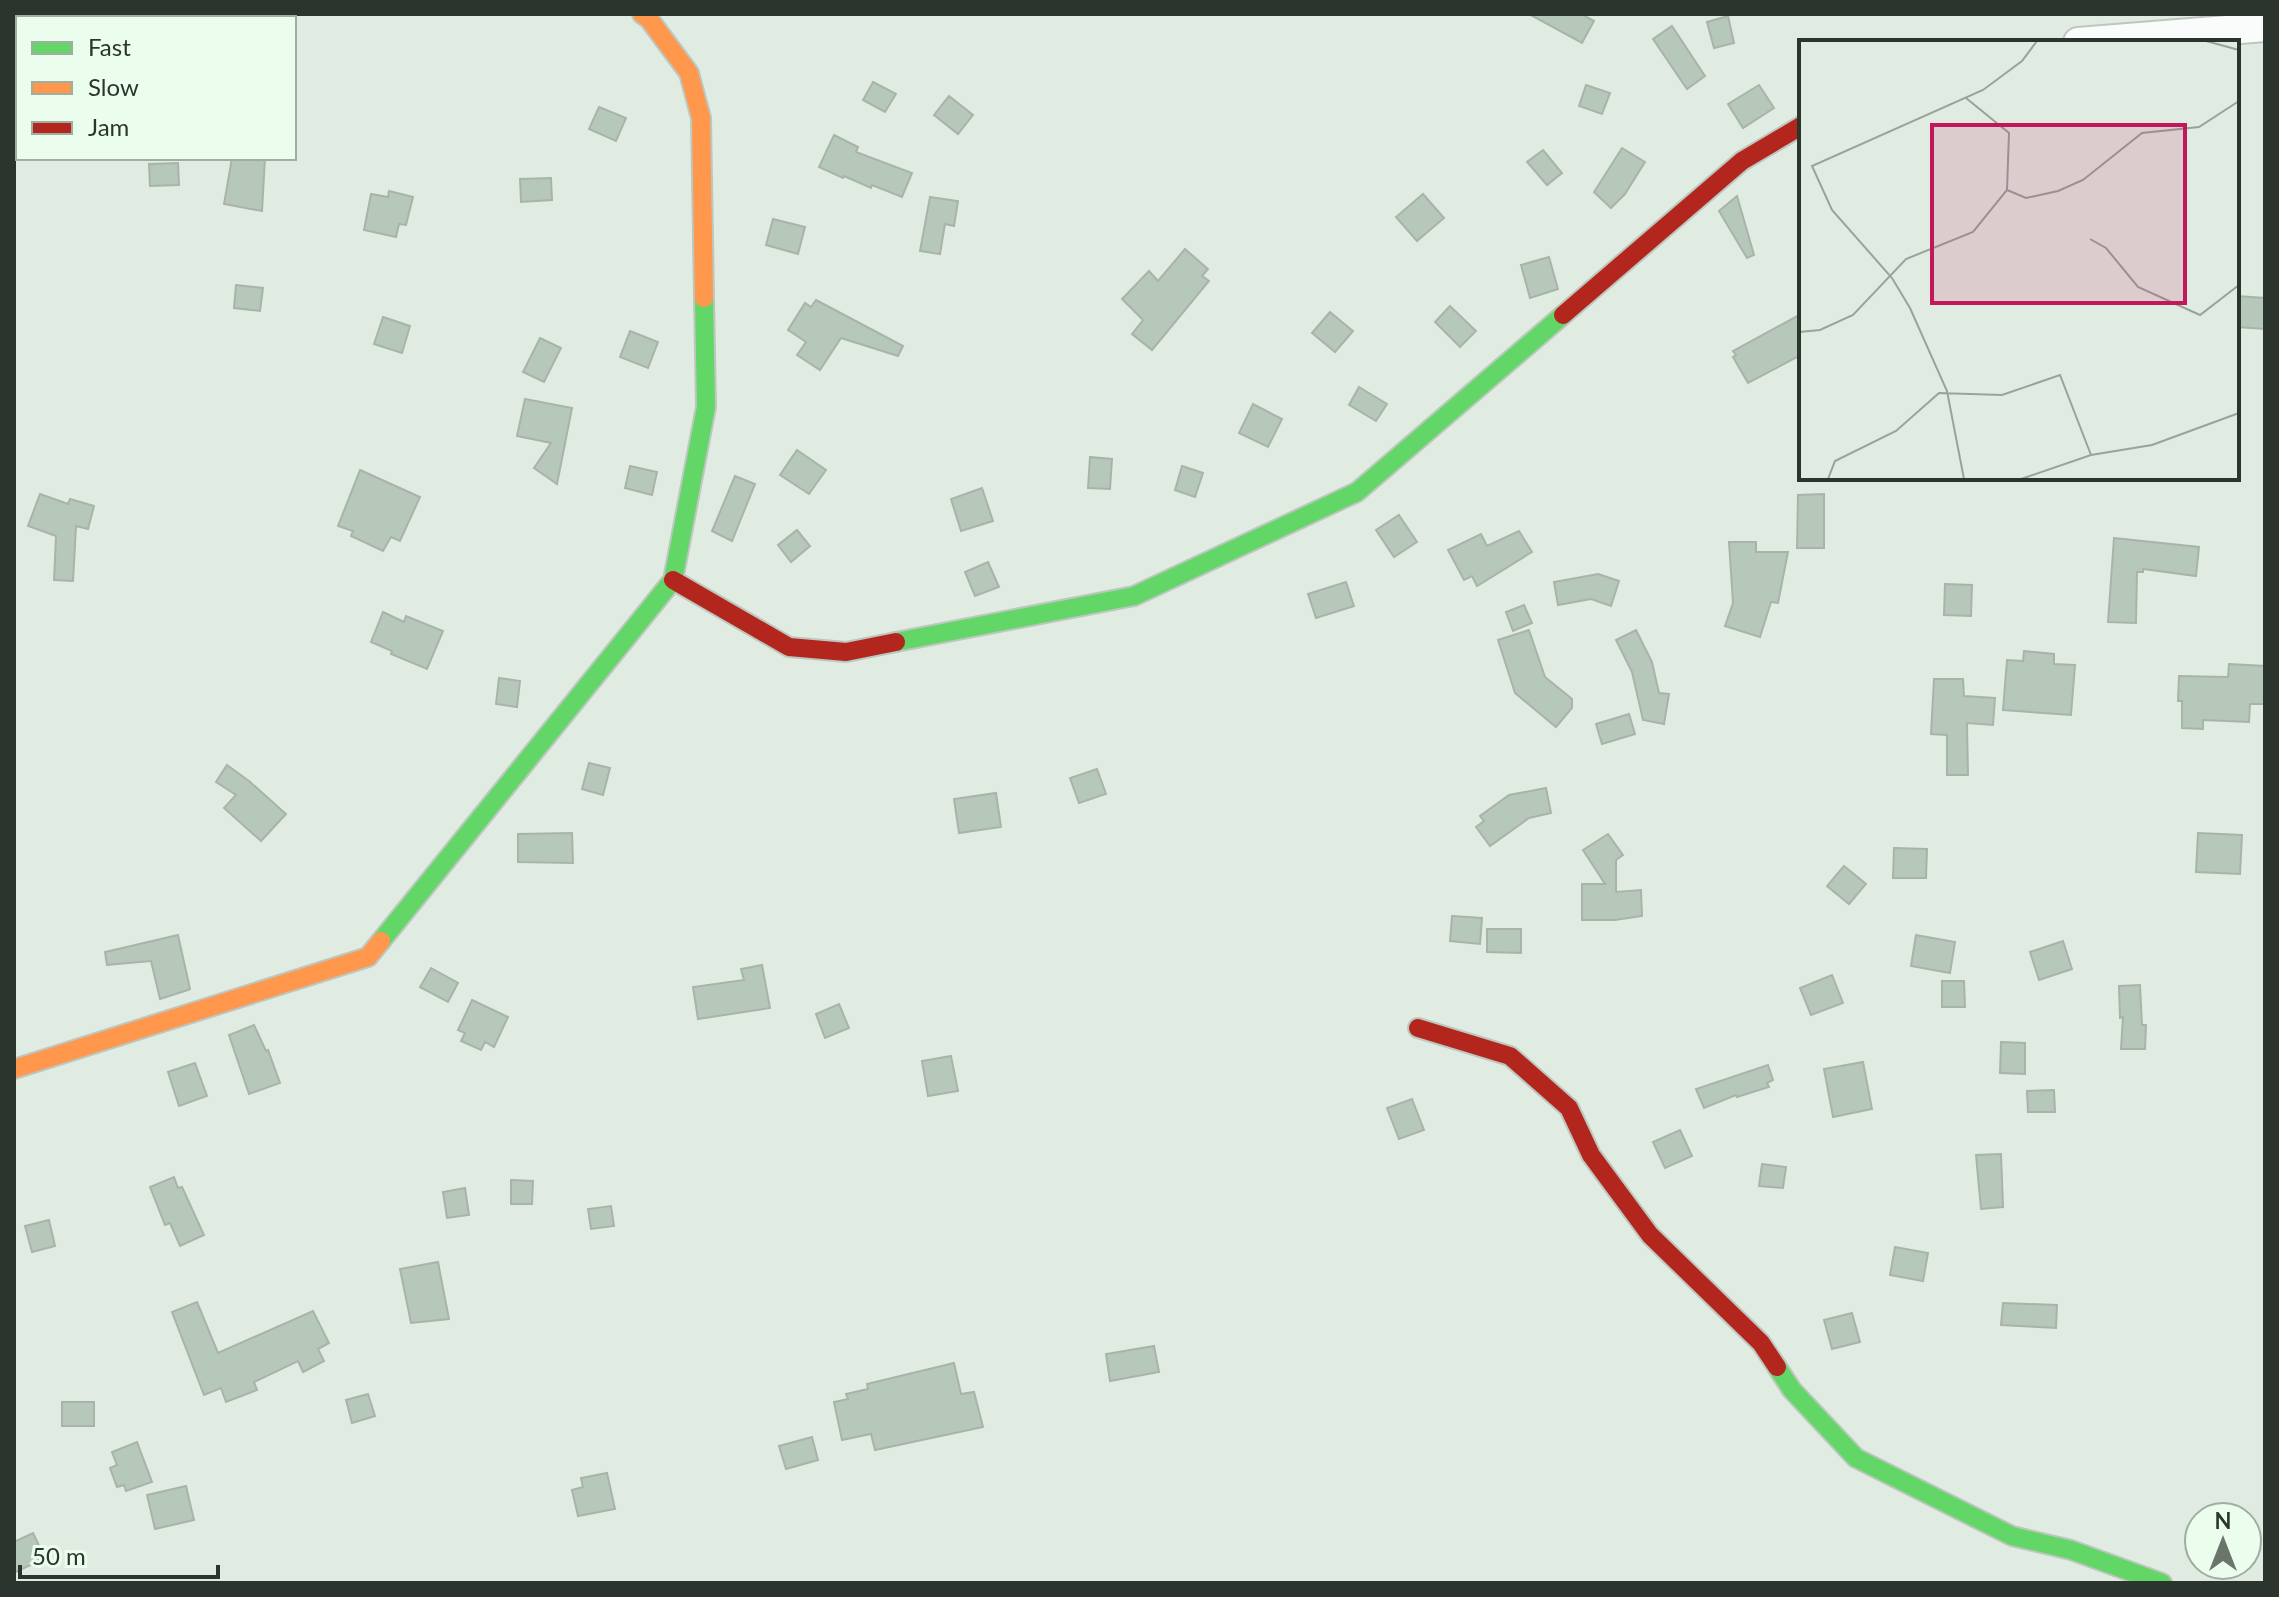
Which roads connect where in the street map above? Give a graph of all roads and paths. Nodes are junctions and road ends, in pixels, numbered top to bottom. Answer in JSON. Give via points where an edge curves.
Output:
{"nodes":[{"id":1,"x":642,"y":14,"type":"edge"},
{"id":2,"x":2265,"y":27,"type":"edge"},
{"id":3,"x":2103,"y":40,"type":"edge"},
{"id":4,"x":1799,"y":127,"type":"edge"},
{"id":5,"x":673,"y":580,"type":"junction"},
{"id":6,"x":1418,"y":1028,"type":"dead end"},
{"id":7,"x":14,"y":1069,"type":"edge"},
{"id":8,"x":2162,"y":1583,"type":"edge"}],
"edges":[{"from":1,"to":5,"type":"street","via":[[689,73],[701,118],[706,407]]},
{"from":2,"to":3,"type":"street"},
{"from":4,"to":5,"type":"street","via":[[1742,161],[1357,492],[1134,596],[846,652],[789,647]]},
{"from":5,"to":7,"type":"street","via":[[368,957]]},
{"from":6,"to":8,"type":"street","via":[[1510,1056],[1569,1108],[1591,1155],[1650,1235],[1761,1343],[1792,1390],[1856,1458],[2012,1536],[2071,1550]]}]}
